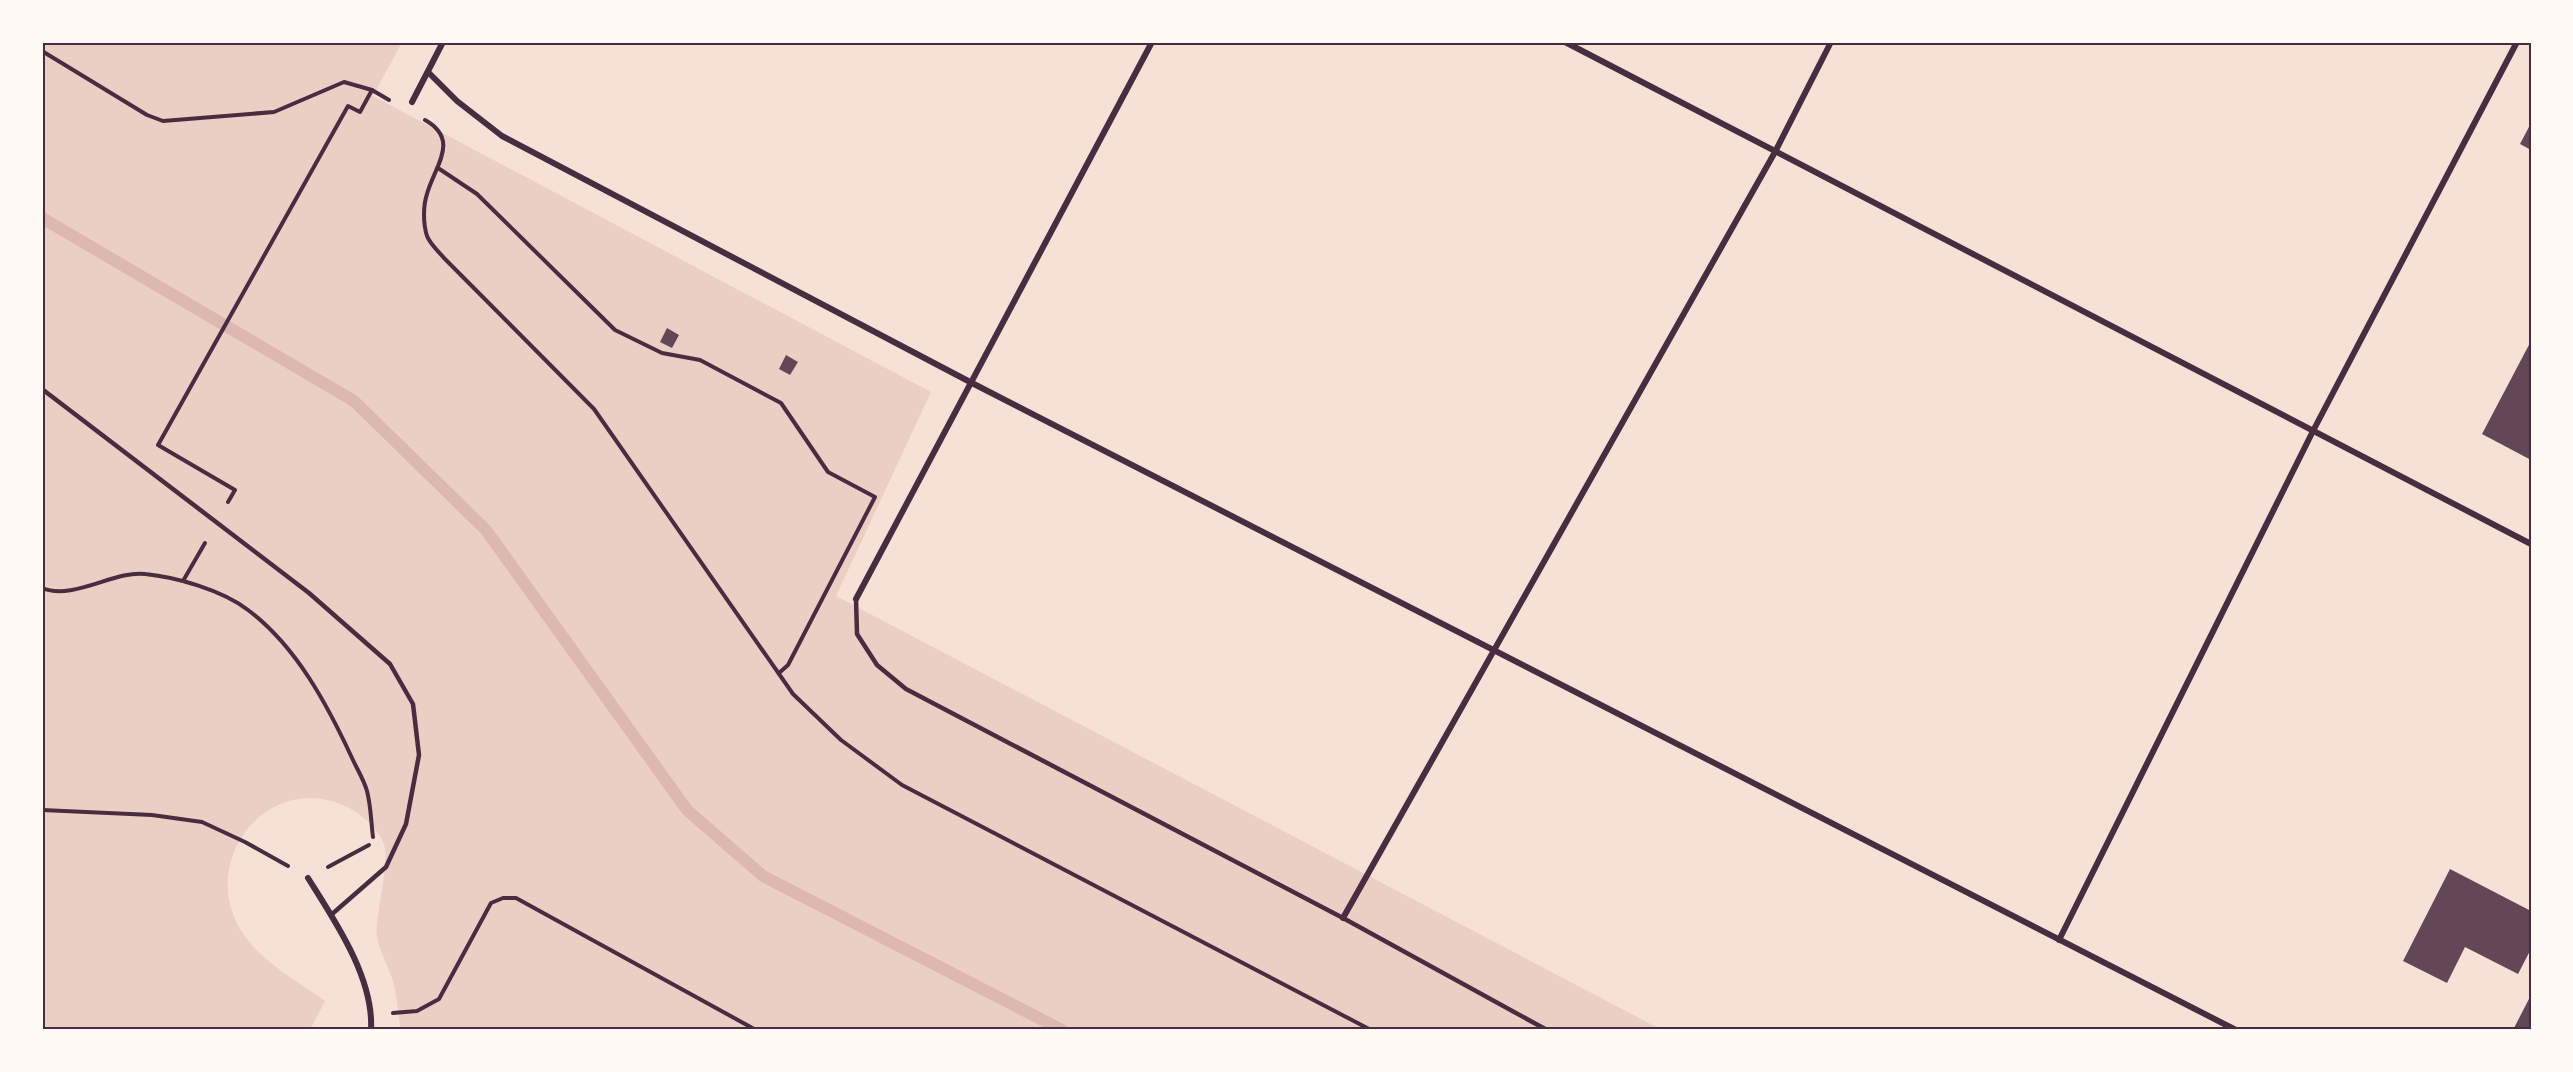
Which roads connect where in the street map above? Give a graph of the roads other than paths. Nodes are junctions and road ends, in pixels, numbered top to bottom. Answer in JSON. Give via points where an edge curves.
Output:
{"nodes":[{"id":1,"x":443,"y":42,"type":"edge"},
{"id":2,"x":1152,"y":42,"type":"edge"},
{"id":3,"x":1564,"y":42,"type":"edge"},
{"id":4,"x":1832,"y":42,"type":"edge"},
{"id":5,"x":2517,"y":42,"type":"edge"},
{"id":6,"x":428,"y":72,"type":"junction"},
{"id":7,"x":412,"y":102,"type":"dead end"},
{"id":8,"x":1775,"y":152,"type":"junction"},
{"id":9,"x":972,"y":383,"type":"junction"},
{"id":10,"x":42,"y":389,"type":"edge"},
{"id":11,"x":2313,"y":431,"type":"junction"},
{"id":12,"x":2531,"y":544,"type":"edge"},
{"id":13,"x":856,"y":599,"type":"joint"},
{"id":14,"x":1495,"y":651,"type":"junction"},
{"id":15,"x":308,"y":878,"type":"road end"},
{"id":16,"x":331,"y":915,"type":"junction"},
{"id":17,"x":1343,"y":918,"type":"junction"},
{"id":18,"x":2059,"y":940,"type":"junction"},
{"id":19,"x":370,"y":1030,"type":"edge"},
{"id":20,"x":1547,"y":1030,"type":"edge"},
{"id":21,"x":2236,"y":1030,"type":"edge"}],
"edges":[{"from":1,"to":6,"type":"street"},
{"from":2,"to":9,"type":"street"},
{"from":3,"to":8,"type":"street"},
{"from":4,"to":8,"type":"street"},
{"from":5,"to":11,"type":"street"},
{"from":6,"to":7,"type":"street"},
{"from":6,"to":9,"type":"street","via":[[502,136]]},
{"from":8,"to":11,"type":"street"},
{"from":8,"to":14,"type":"street"},
{"from":9,"to":13,"type":"street"},
{"from":9,"to":14,"type":"street"},
{"from":10,"to":16,"type":"lane","via":[[309,593],[390,664],[413,704],[419,755],[406,824],[386,867]]},
{"from":11,"to":12,"type":"street"},
{"from":11,"to":18,"type":"street"},
{"from":13,"to":17,"type":"lane","via":[[857,634],[878,665],[906,689]]},
{"from":14,"to":17,"type":"street"},
{"from":14,"to":18,"type":"street"},
{"from":15,"to":16,"type":"street"},
{"from":16,"to":19,"type":"street","via":[[353,953],[372,1014]]},
{"from":17,"to":20,"type":"lane"},
{"from":18,"to":21,"type":"street"}]}
